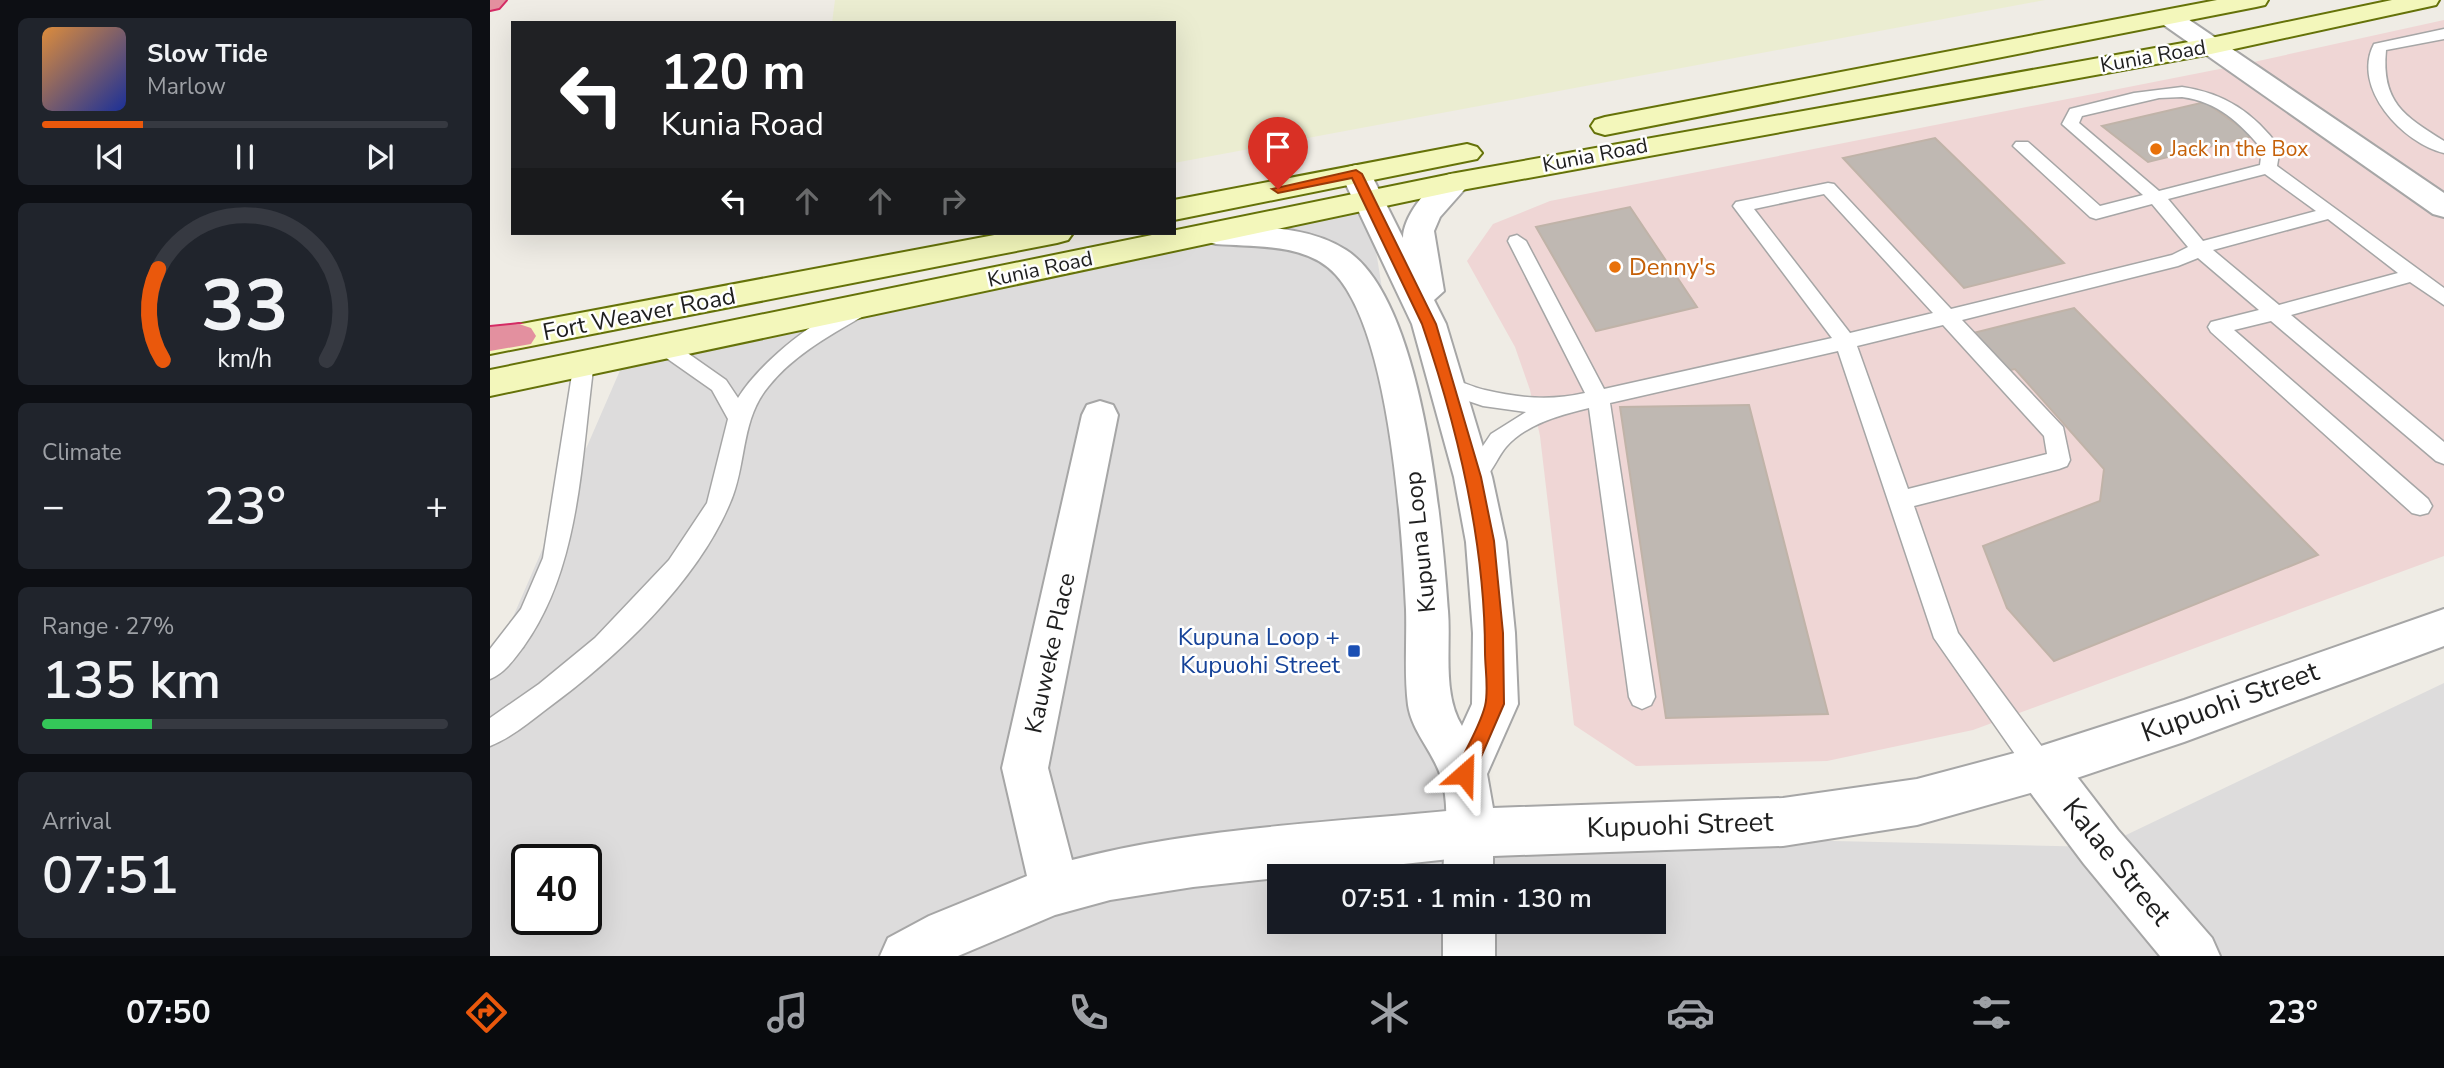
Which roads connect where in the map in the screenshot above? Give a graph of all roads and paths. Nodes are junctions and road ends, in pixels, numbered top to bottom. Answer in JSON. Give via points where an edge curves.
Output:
{"nodes":[{"id":1,"x":2256,"y":0,"type":"edge"},
{"id":2,"x":2427,"y":0,"type":"edge"},
{"id":3,"x":2170,"y":18,"type":"junction"},
{"id":4,"x":2444,"y":34,"type":"edge"},
{"id":5,"x":2211,"y":46,"type":"junction"},
{"id":6,"x":1576,"y":132,"type":"dead end"},
{"id":7,"x":2022,"y":146,"type":"dead end"},
{"id":8,"x":1497,"y":147,"type":"dead end"},
{"id":9,"x":2444,"y":148,"type":"edge"},
{"id":10,"x":2269,"y":168,"type":"junction"},
{"id":11,"x":1456,"y":182,"type":"junction"},
{"id":12,"x":1362,"y":187,"type":"junction"},
{"id":13,"x":2156,"y":197,"type":"junction"},
{"id":14,"x":2444,"y":207,"type":"edge"},
{"id":15,"x":1176,"y":210,"type":"edge"},
{"id":16,"x":2331,"y":213,"type":"junction"},
{"id":17,"x":1216,"y":233,"type":"junction"},
{"id":18,"x":1048,"y":235,"type":"edge"},
{"id":19,"x":1517,"y":241,"type":"dead end"},
{"id":20,"x":2200,"y":249,"type":"junction"},
{"id":21,"x":2413,"y":275,"type":"junction"},
{"id":22,"x":789,"y":286,"type":"joint"},
{"id":23,"x":2444,"y":298,"type":"edge"},
{"id":24,"x":868,"y":304,"type":"junction"},
{"id":25,"x":2275,"y":313,"type":"junction"},
{"id":26,"x":1944,"y":317,"type":"junction"},
{"id":27,"x":766,"y":324,"type":"joint"},
{"id":28,"x":1429,"y":324,"type":"junction"},
{"id":29,"x":500,"y":339,"type":"edge"},
{"id":30,"x":1844,"y":341,"type":"junction"},
{"id":31,"x":662,"y":345,"type":"junction"},
{"id":32,"x":584,"y":362,"type":"junction"},
{"id":33,"x":490,"y":383,"type":"edge"},
{"id":34,"x":1449,"y":387,"type":"junction"},
{"id":35,"x":1598,"y":398,"type":"junction"},
{"id":36,"x":1554,"y":408,"type":"junction"},
{"id":37,"x":1100,"y":415,"type":"dead end"},
{"id":38,"x":739,"y":418,"type":"junction"},
{"id":39,"x":2444,"y":454,"type":"edge"},
{"id":40,"x":1473,"y":477,"type":"junction"},
{"id":41,"x":1900,"y":500,"type":"junction"},
{"id":42,"x":2420,"y":506,"type":"dead end"},
{"id":43,"x":2444,"y":627,"type":"edge"},
{"id":44,"x":490,"y":667,"type":"edge"},
{"id":45,"x":1642,"y":697,"type":"dead end"},
{"id":46,"x":490,"y":733,"type":"edge"},
{"id":47,"x":2041,"y":768,"type":"junction"},
{"id":48,"x":1464,"y":774,"type":"junction"},
{"id":49,"x":1468,"y":855,"type":"edge"},
{"id":50,"x":1055,"y":890,"type":"junction"},
{"id":51,"x":1468,"y":934,"type":"edge"},
{"id":52,"x":906,"y":956,"type":"edge"},
{"id":53,"x":1469,"y":956,"type":"edge"},
{"id":54,"x":2194,"y":956,"type":"edge"}],
"edges":[{"from":1,"to":3,"type":"main road","name":"Kunia Road"},
{"from":2,"to":5,"type":"main road","name":"Kunia Road"},
{"from":3,"to":5,"type":"street"},
{"from":3,"to":6,"type":"main road","name":"Kunia Road"},
{"from":4,"to":9,"type":"lane","via":[[2379,47],[2376,60],[2383,101],[2396,117]]},
{"from":5,"to":11,"type":"main road","name":"Kunia Road"},
{"from":5,"to":14,"type":"street"},
{"from":7,"to":13,"type":"lane","via":[[2096,213]]},
{"from":8,"to":12,"type":"main road","name":"Kunia Road"},
{"from":10,"to":13,"type":"lane"},
{"from":10,"to":13,"type":"lane","via":[[2271,148],[2254,125],[2208,94],[2179,90],[2076,113],[2070,124]]},
{"from":10,"to":16,"type":"lane"},
{"from":11,"to":12,"type":"main road","name":"Kunia Road"},
{"from":11,"to":28,"type":"street","via":[[1427,209],[1418,230]]},
{"from":12,"to":15,"type":"main road","name":"Kunia Road"},
{"from":12,"to":17,"type":"main road","name":"Kunia Road"},
{"from":12,"to":28,"type":"street","name":"Kupuna Loop"},
{"from":13,"to":20,"type":"lane"},
{"from":16,"to":20,"type":"lane"},
{"from":16,"to":21,"type":"lane"},
{"from":17,"to":24,"type":"main road","name":"Kunia Road"},
{"from":17,"to":48,"type":"street","name":"Kupuna Loop","via":[[1278,239],[1334,256],[1348,268],[1373,306],[1397,385],[1416,482],[1433,714]]},
{"from":18,"to":22,"type":"main road","name":"Kunia Road"},
{"from":19,"to":35,"type":"lane"},
{"from":20,"to":25,"type":"lane"},
{"from":20,"to":26,"type":"lane","via":[[2178,260]]},
{"from":21,"to":23,"type":"lane"},
{"from":21,"to":25,"type":"lane"},
{"from":22,"to":29,"type":"main road","name":"Fort Weaver Road"},
{"from":24,"to":27,"type":"main road","name":"Kunia Road"},
{"from":24,"to":38,"type":"lane","via":[[785,359],[758,386]]},
{"from":25,"to":39,"type":"lane"},
{"from":25,"to":42,"type":"lane","via":[[2218,327]]},
{"from":26,"to":30,"type":"lane"},
{"from":26,"to":30,"type":"lane","via":[[1828,188],[1742,206]]},
{"from":26,"to":41,"type":"lane","via":[[2055,433],[2059,460]]},
{"from":27,"to":31,"type":"main road","name":"Fort Weaver Road"},
{"from":28,"to":34,"type":"street","name":"Kupuna Loop"},
{"from":30,"to":35,"type":"lane"},
{"from":30,"to":41,"type":"lane"},
{"from":31,"to":32,"type":"main road","name":"Fort Weaver Road"},
{"from":31,"to":38,"type":"lane","via":[[719,385]]},
{"from":32,"to":33,"type":"main road","name":"Fort Weaver Road"},
{"from":32,"to":44,"type":"lane","via":[[548,581],[518,634]]},
{"from":34,"to":36,"type":"lane","via":[[1483,398]]},
{"from":34,"to":40,"type":"street","name":"Kupuna Loop"},
{"from":35,"to":36,"type":"lane"},
{"from":35,"to":45,"type":"lane"},
{"from":36,"to":40,"type":"lane","via":[[1499,440]]},
{"from":37,"to":50,"type":"street","name":"Kauweke Place","via":[[1025,768]]},
{"from":38,"to":46,"type":"lane","via":[[722,494],[665,583],[570,676]]},
{"from":40,"to":48,"type":"street","name":"Kupuna Loop","via":[[1486,541],[1495,704]]},
{"from":41,"to":47,"type":"lane","via":[[1947,638]]},
{"from":43,"to":47,"type":"street","name":"Kupuohi Street"},
{"from":47,"to":49,"type":"street","name":"Kupuohi Street","via":[[1917,802],[1783,822]]},
{"from":47,"to":54,"type":"street","name":"Kalae Street"},
{"from":48,"to":49,"type":"street","name":"Kupuna Loop"},
{"from":49,"to":50,"type":"street","name":"Kupuohi Street","via":[[1193,862],[1111,875]]},
{"from":50,"to":52,"type":"street","name":"Kupuohi Street","via":[[947,934]]},
{"from":51,"to":53,"type":"street"}]}
